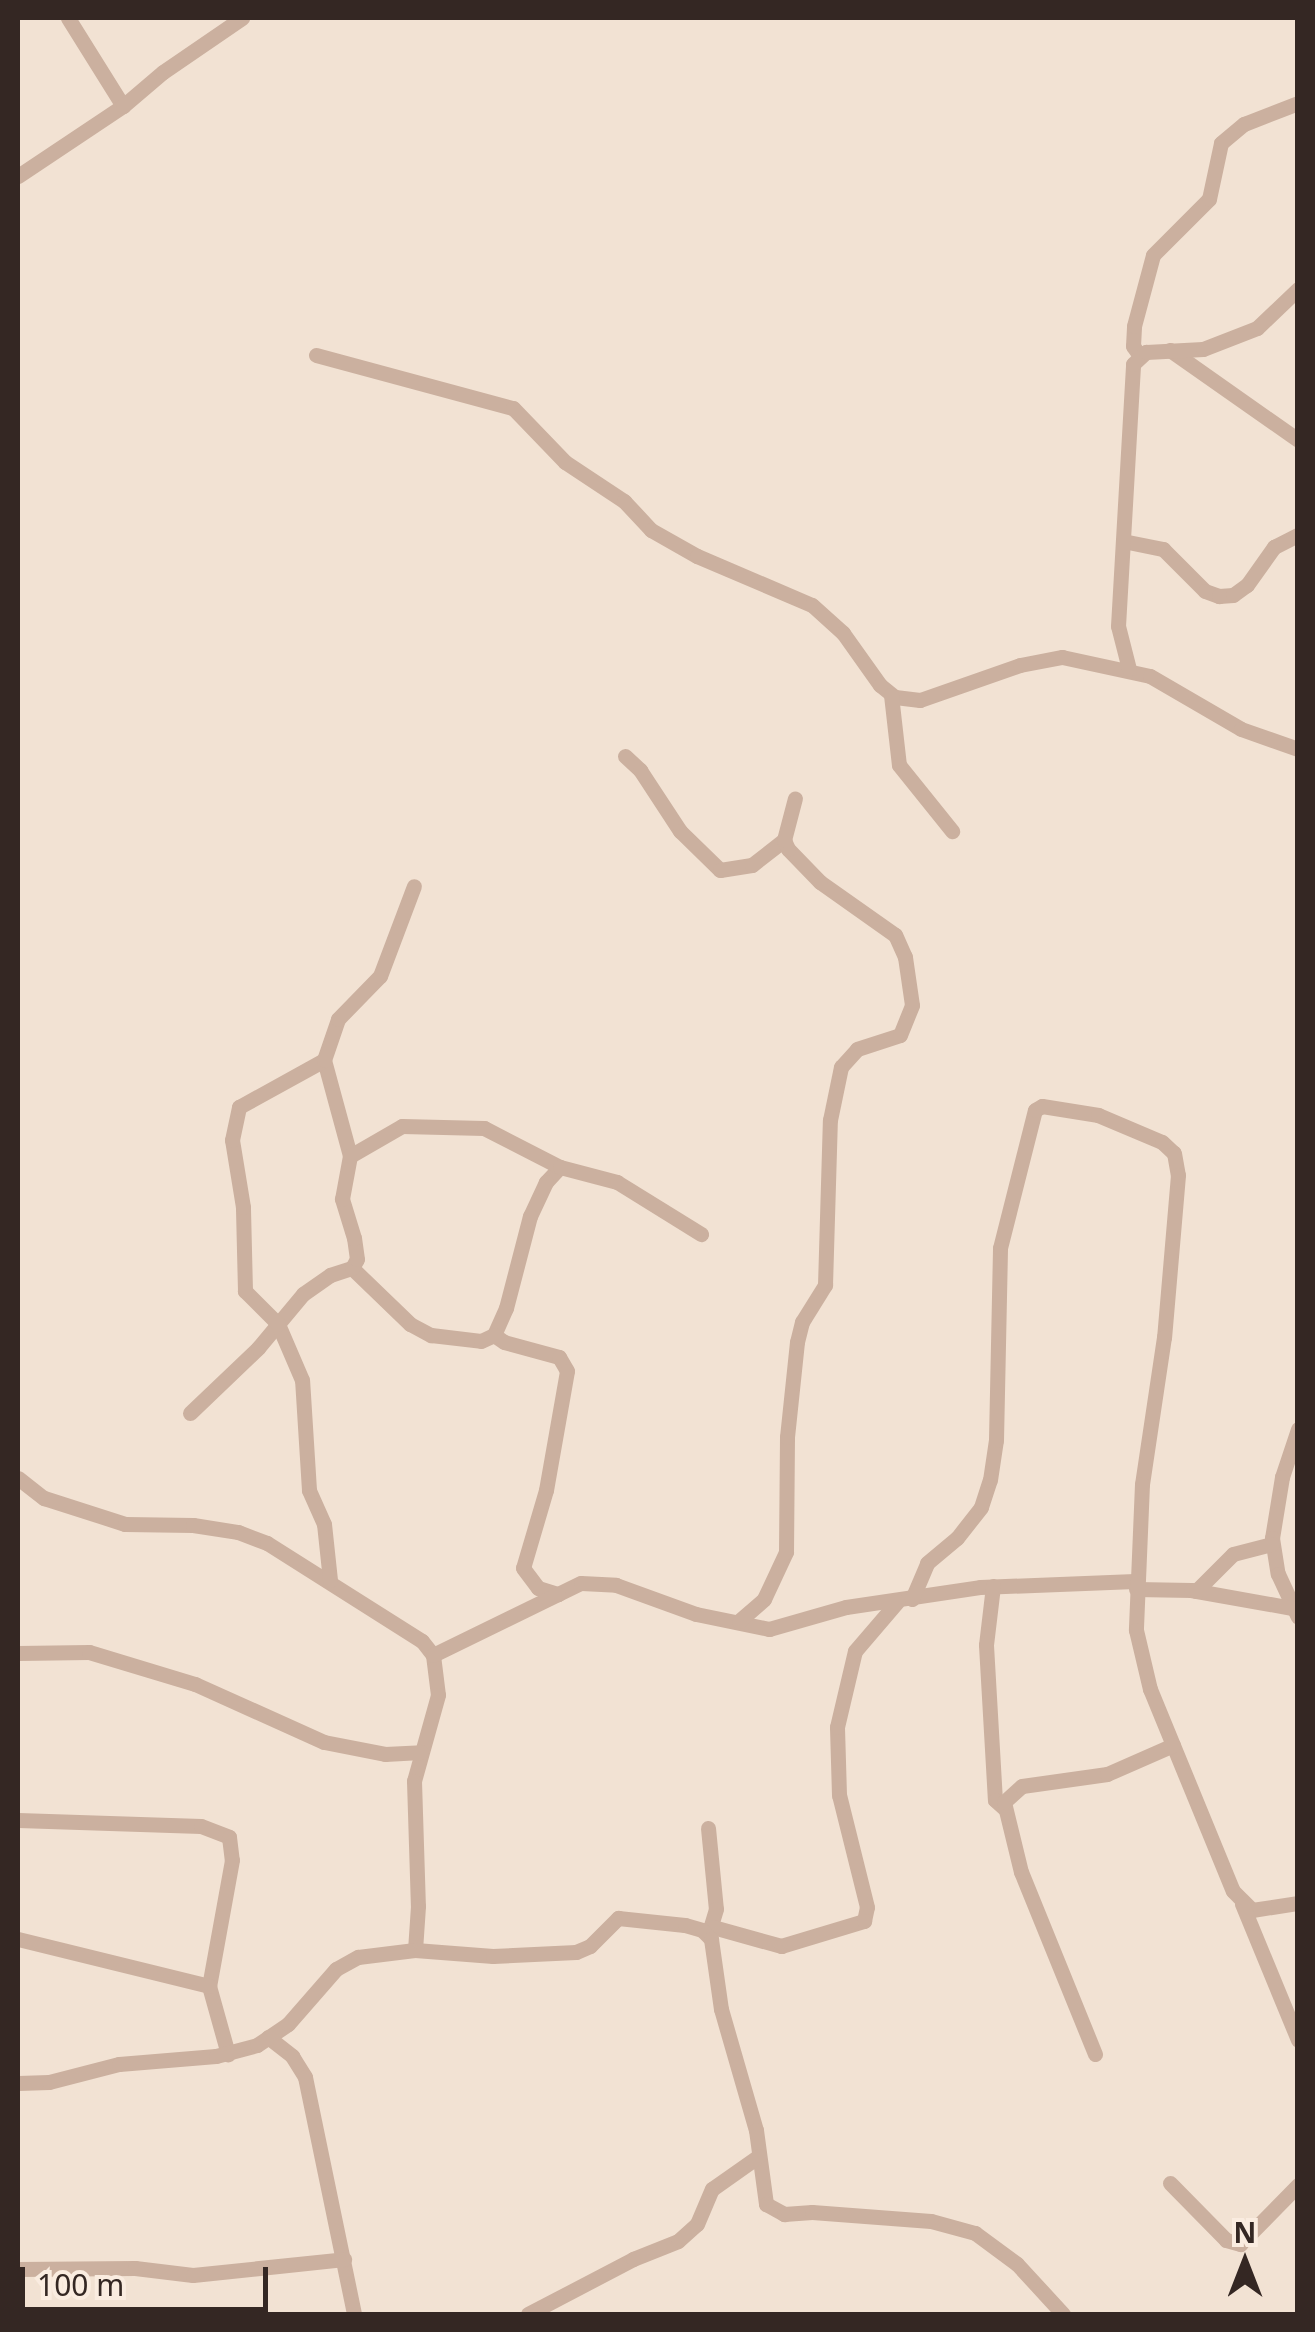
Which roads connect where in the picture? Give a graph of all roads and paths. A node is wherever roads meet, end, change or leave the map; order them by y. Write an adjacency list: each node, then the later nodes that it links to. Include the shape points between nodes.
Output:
1 (68, 18): 4 (street)
2 (242, 18): 4 (street)
3 (1298, 103): 9 (street, via 1244,124 1221,143 1209,199 1153,255 1134,326)
4 (123, 106): 5 (street)
5 (18, 176)
6 (1298, 289): 7 (street, via 1256,328 1204,349)
7 (1170, 350): 9 (street); 10 (street)
8 (316, 355): 14 (street, via 513,408 565,462 624,501 651,530 812,605)
9 (1140, 356): 12 (street, via 1132,368)
10 (1298, 440)
11 (1298, 535): 12 (street, via 1274,548 1247,585 1218,596 1163,549)
12 (1123, 540): 13 (street, via 1118,626)
13 (1130, 669): 14 (street, via 1062,656 920,700); 15 (street, via 1241,728)
14 (891, 695): 18 (street, via 898,765)
15 (1298, 749)
16 (624, 756): 19 (street, via 680,831 720,870 752,865)
17 (794, 798): 19 (street)
18 (952, 831)
19 (784, 840): 39 (street, via 820,882 895,935 906,957 912,1005 900,1035 857,1049 841,1067 830,1120 826,1285 797,1342 786,1552 764,1599)
20 (414, 886): 21 (street, via 380,976 338,1018)
21 (324, 1060): 22 (street); 26 (street, via 238,1108 232,1140 246,1291)
22 (350, 1156): 23 (street, via 402,1126 458,1124 496,1133); 25 (street, via 342,1200 354,1238)
23 (560, 1166): 24 (street, via 617,1182); 27 (street, via 530,1216)
24 (701, 1234)
25 (352, 1268): 26 (street, via 316,1283); 27 (street, via 410,1324 431,1335 481,1341)
26 (278, 1324): 28 (street); 32 (street, via 302,1380 309,1490 324,1524)
27 (494, 1335): 36 (street, via 559,1357 567,1371 546,1490 523,1568 531,1582)
28 (190, 1413)
29 (1298, 1429): 31 (street, via 1282,1477)
30 (18, 1478): 32 (street, via 44,1498 124,1524 238,1532)
31 (1272, 1544): 35 (street, via 1232,1554); 38 (street)
32 (330, 1580): 41 (street, via 406,1628)
33 (1136, 1585): 34 (street); 35 (street); 37 (street, via 1142,1484 1164,1337 1178,1175 1174,1153 1130,1126 1042,1106 1035,1110 1002,1231 990,1480 980,1507); 42 (street, via 1142,1661)
34 (993, 1586): 37 (street); 44 (street, via 986,1645 995,1800)
35 (1196, 1590): 38 (street)
36 (558, 1594): 39 (street, via 581,1583 605,1584); 41 (street)
37 (904, 1600): 39 (street, via 815,1614 769,1629); 49 (street, via 854,1650 837,1727 840,1795 868,1907 864,1920 780,1946)
38 (1295, 1612)
39 (739, 1621)
40 (18, 1653): 43 (street, via 89,1652 195,1684 324,1742 384,1754)
41 (433, 1655): 43 (street, via 438,1694)
42 (1173, 1746): 44 (street, via 1107,1774 1022,1786); 48 (street)
43 (421, 1752): 51 (street, via 412,1800)
44 (1004, 1808): 56 (street, via 1048,1944)
45 (18, 1820): 52 (street, via 201,1826 229,1837 232,1860)
46 (708, 1828): 49 (street, via 714,1866)
47 (1298, 1903): 48 (street, via 1265,1911)
48 (1242, 1904): 54 (street)
49 (710, 1931): 51 (street, via 630,1916 613,1920 576,1952 493,1956); 58 (street, via 720,2009)
50 (18, 1938): 52 (street)
51 (414, 1950): 53 (street, via 358,1957 336,1970)
52 (209, 1986): 55 (street)
53 (268, 2037): 55 (street); 61 (street, via 292,2056 304,2077)
54 (1298, 2040)
55 (228, 2054): 57 (street, via 118,2064)
56 (1095, 2054)
57 (18, 2083)
58 (759, 2156): 64 (street, via 712,2189 697,2224 678,2242); 65 (street, via 759,2178 772,2210 931,2221 975,2233 1017,2264)
59 (1170, 2183): 60 (street, via 1226,2240 1240,2244)
60 (1298, 2185)
61 (344, 2259): 62 (street, via 192,2275 135,2268); 63 (street)
62 (18, 2269)
63 (354, 2314)
64 (528, 2314)
65 (1063, 2314)

